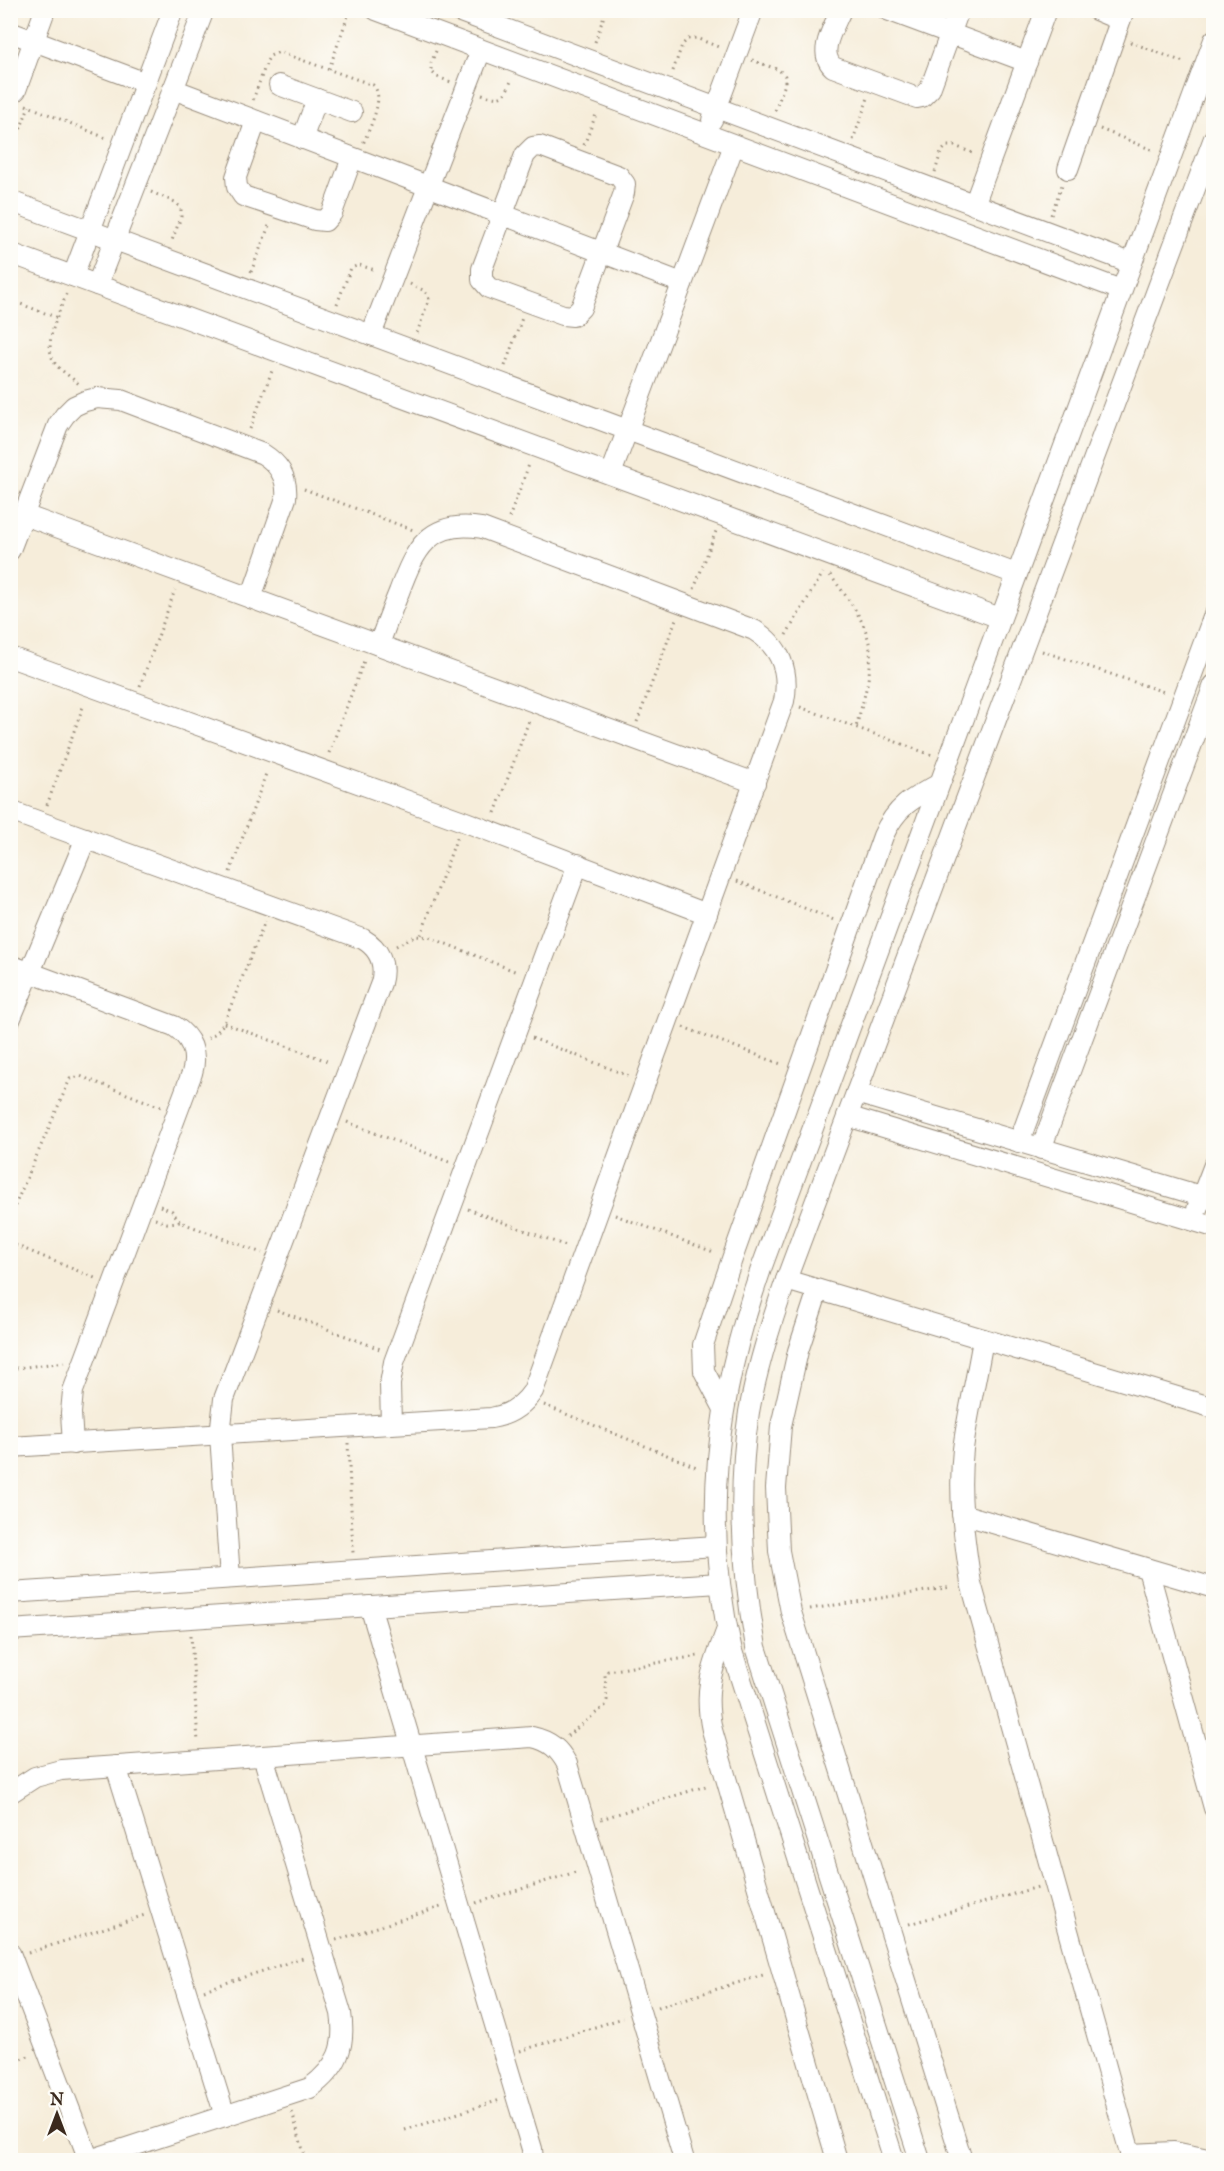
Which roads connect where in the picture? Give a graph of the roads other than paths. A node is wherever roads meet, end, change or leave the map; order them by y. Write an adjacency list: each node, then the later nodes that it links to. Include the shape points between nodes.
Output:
1 (45, 10): 16 (street)
2 (173, 10): 20 (street)
3 (204, 10): 22 (street)
4 (376, 10): 17 (street)
5 (455, 10): 25 (street)
6 (753, 10): 25 (street)
7 (841, 10): 14 (street, via 826,48 833,67 912,97 922,97 930,89)
8 (887, 10): 14 (street)
9 (959, 10): 14 (street)
10 (1046, 10): 18 (street)
11 (1096, 10): 12 (street)
12 (1120, 22): 33 (street)
13 (10, 32): 16 (street)
14 (950, 34): 18 (street)
15 (1214, 40): 43 (street)
16 (34, 41): 19 (street); 20 (street)
17 (481, 50): 28 (street); 35 (street)
18 (1027, 62): 37 (street)
19 (17, 68): 23 (street)
20 (146, 83): 39 (street)
21 (279, 85): 24 (street)
22 (173, 89): 27 (street); 40 (street)
23 (15, 99)
24 (317, 99): 26 (street); 29 (street)
25 (716, 108): 28 (street); 37 (street)
26 (352, 112)
27 (256, 121): 29 (street); 32 (street, via 236,177 243,196 325,221 332,213)
28 (707, 134): 31 (street)
29 (302, 139): 32 (street)
30 (1213, 142): 34 (street)
31 (734, 145): 45 (street); 47 (street)
32 (352, 158): 35 (street)
33 (1068, 169)
34 (1208, 169): 50 (street)
35 (429, 187): 38 (street); 48 (street)
36 (10, 201): 39 (street)
37 (974, 205): 43 (street)
38 (503, 215): 42 (street); 42 (street, via 482,269 482,280 489,288 573,316 580,308); 42 (street, via 528,150 534,147 619,176 625,184 624,193)
39 (90, 231): 40 (street); 44 (street)
40 (115, 240): 46 (street); 48 (street)
41 (10, 253): 44 (street)
42 (602, 253): 45 (street)
43 (1131, 263): 47 (street)
44 (73, 276): 46 (street)
45 (682, 283): 51 (street)
46 (97, 285): 52 (street)
47 (1120, 290): 49 (street)
48 (371, 335): 51 (street)
49 (1097, 353): 50 (street); 55 (street)
50 (1128, 365): 71 (street)
51 (628, 430): 52 (street); 55 (street)
52 (611, 474): 58 (street)
53 (24, 514): 54 (street); 56 (street); 56 (street, via 58,425 74,406 97,398 121,400 244,446 278,465 286,482 285,506)
54 (10, 550)
55 (1016, 574): 58 (street)
56 (251, 598): 59 (street)
57 (1214, 615): 73 (street)
58 (1000, 618): 63 (street)
59 (375, 644): 62 (street); 62 (street, via 416,551 431,536 469,526 502,536 763,635 782,660 787,680 784,701)
60 (10, 657): 66 (street)
61 (1214, 685): 74 (street)
62 (755, 783): 67 (street)
63 (939, 784): 76 (street); 84 (street, via 901,807 888,826 732,1259 702,1353 707,1379)
64 (10, 811): 65 (street)
65 (86, 838): 69 (street); 87 (street, via 363,939 381,957 381,983 224,1399)
66 (578, 864): 67 (street); 86 (street, via 396,1355 390,1384)
67 (707, 914): 86 (street, via 533,1391 515,1410 500,1416)
68 (10, 965): 69 (street)
69 (30, 972): 70 (street); 88 (street, via 174,1026 192,1046 195,1064 71,1402)
70 (10, 1020)
71 (856, 1093): 72 (street); 73 (street)
72 (847, 1116): 78 (street); 79 (street)
73 (1019, 1142): 74 (street)
74 (1041, 1149): 77 (street)
75 (1214, 1165): 77 (street)
76 (788, 1195): 78 (street); 84 (street, via 744,1319)
77 (1208, 1198): 79 (street)
78 (814, 1204): 81 (street)
79 (1193, 1220): 80 (street)
80 (1214, 1227)
81 (786, 1280): 82 (street); 114 (street, via 764,1350 745,1443 742,1517 747,1595 756,1647)
82 (818, 1290): 83 (street); 115 (street, via 798,1351 781,1426 776,1488 778,1540 791,1612)
83 (983, 1339): 85 (street); 90 (street, via 963,1449)
84 (723, 1407): 91 (street, via 716,1475)
85 (1214, 1408)
86 (391, 1424): 87 (street)
87 (220, 1435): 88 (street); 93 (street)
88 (73, 1444): 89 (street)
89 (10, 1447)
90 (962, 1514): 92 (street); 108 (street, via 971,1583)
91 (716, 1546): 93 (street); 94 (street)
92 (1148, 1569): 95 (street); 102 (street)
93 (230, 1578): 96 (street)
94 (719, 1583): 97 (street); 98 (street)
95 (1214, 1588)
96 (10, 1593)
97 (370, 1606): 99 (street); 100 (street)
98 (727, 1629): 112 (street, via 707,1691 708,1711); 113 (street)
99 (10, 1630)
100 (412, 1746): 101 (street); 110 (street); 111 (street, via 532,1737 544,1740 562,1754)
101 (263, 1756): 103 (street); 107 (street, via 344,2030 335,2064 324,2078 310,2088)
102 (1207, 1763): 105 (street)
103 (116, 1766): 104 (street, via 61,1770 35,1777); 107 (street)
104 (11, 1792)
105 (1214, 1808)
106 (11, 1955): 109 (street)
107 (225, 2116): 109 (street)
108 (1131, 2157): 116 (street, via 1174,2152)
109 (90, 2160)
110 (533, 2160)
111 (684, 2160)
112 (837, 2160)
113 (894, 2160)
114 (921, 2160)
115 (962, 2160)
116 (1213, 2160)

